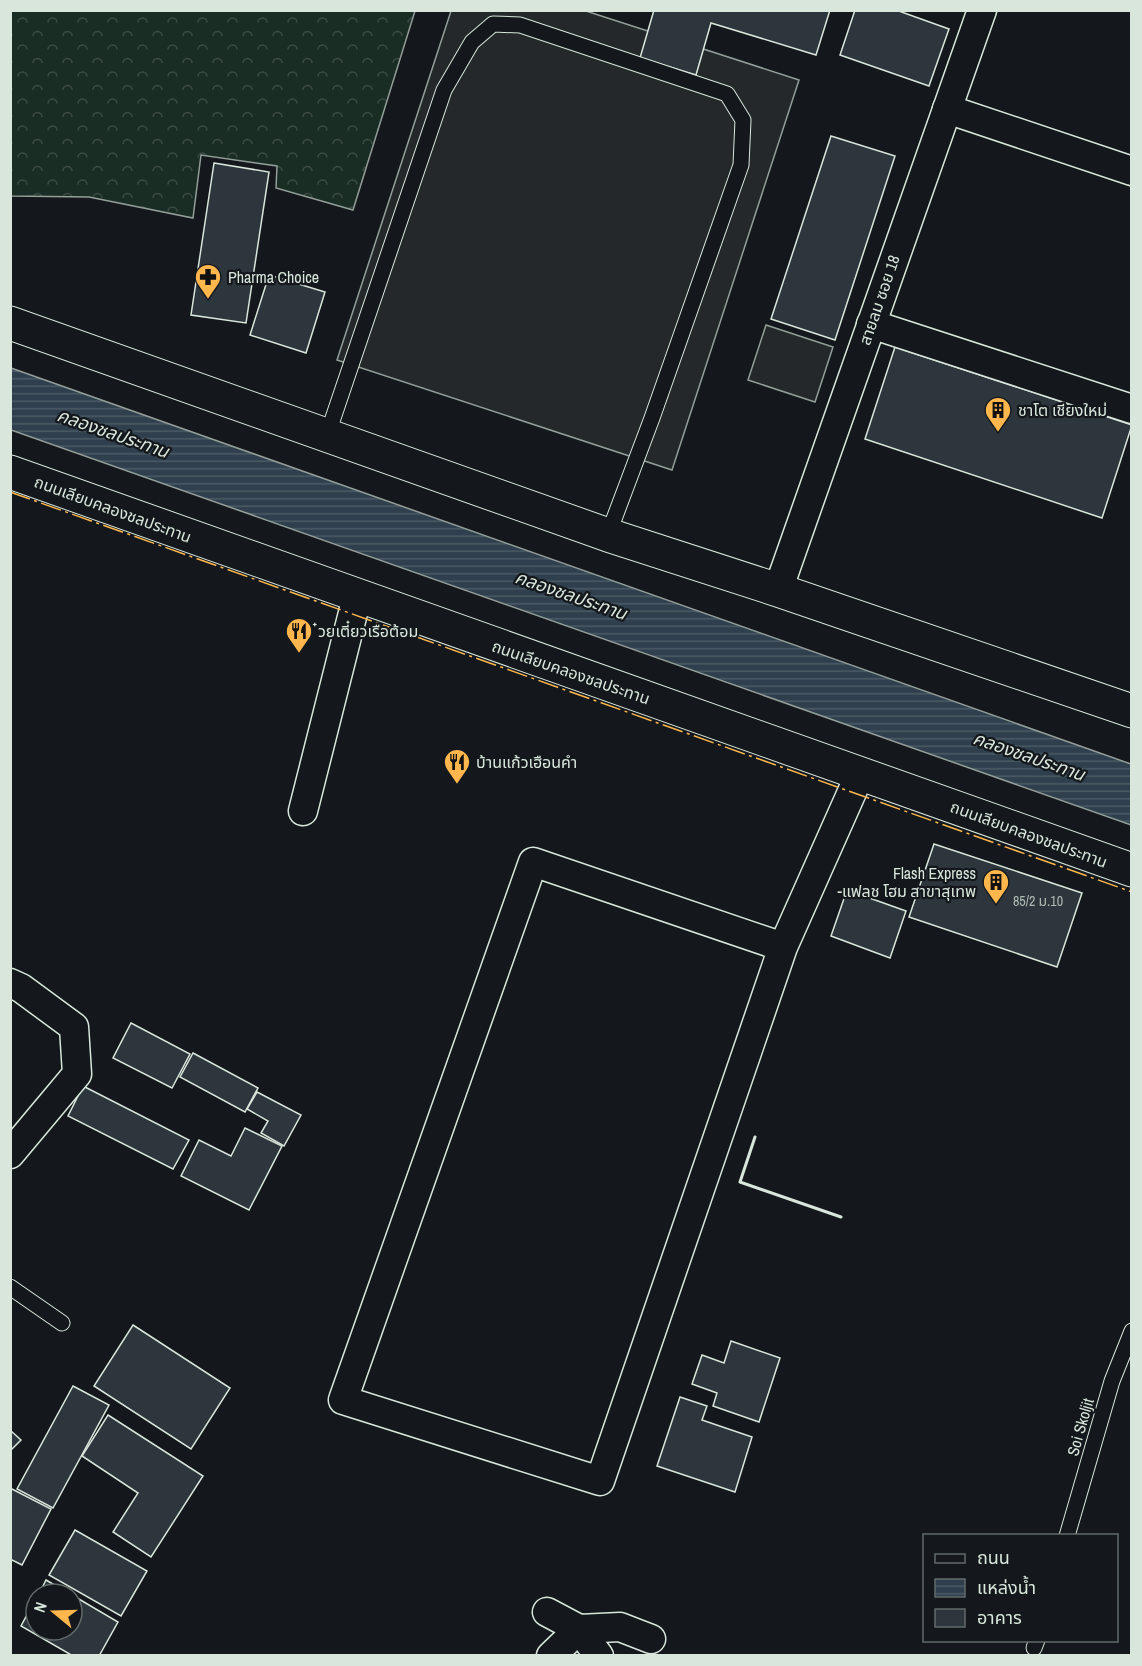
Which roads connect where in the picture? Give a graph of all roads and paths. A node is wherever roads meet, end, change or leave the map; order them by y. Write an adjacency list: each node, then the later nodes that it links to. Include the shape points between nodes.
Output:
1 (982, 10): 2 (street, สายลม ซอย 18)
2 (947, 109): 3 (street); 5 (street, สายลม ซอย 18)
3 (1131, 171)
4 (10, 323): 7 (main road)
5 (871, 324): 6 (street); 10 (street, สายลม ซอย 18)
6 (1131, 409)
7 (327, 436): 9 (main road); 9 (lane, via 444,90 472,42 493,24 520,25 727,94 743,120 741,165)
8 (10, 472): 11 (main road, ถนนเลียบคลองชลประทาน)
9 (608, 535): 10 (main road)
10 (778, 590): 12 (main road)
11 (357, 597): 13 (main road, ถนนเลียบคลองชลประทาน); 14 (street)
12 (1131, 711)
13 (860, 774): 15 (main road, ถนนเลียบคลองชลประทาน); 16 (street)
14 (303, 811)
15 (1131, 870)
16 (783, 947): 16 (street, via 600,1481 342,1400 533,862)
17 (10, 983): 18 (street, via 74,1027 77,1074)
18 (10, 1154)
19 (10, 1287): 20 (lane)
20 (62, 1323)
21 (1131, 1331): 22 (lane, Soi Skoljit, via 1112,1381)
22 (1068, 1534)
23 (548, 1612): 24 (street)
24 (579, 1629): 25 (street, via 620,1627); 26 (street); 27 (street)
25 (651, 1639)
26 (551, 1656)
27 (599, 1656)

